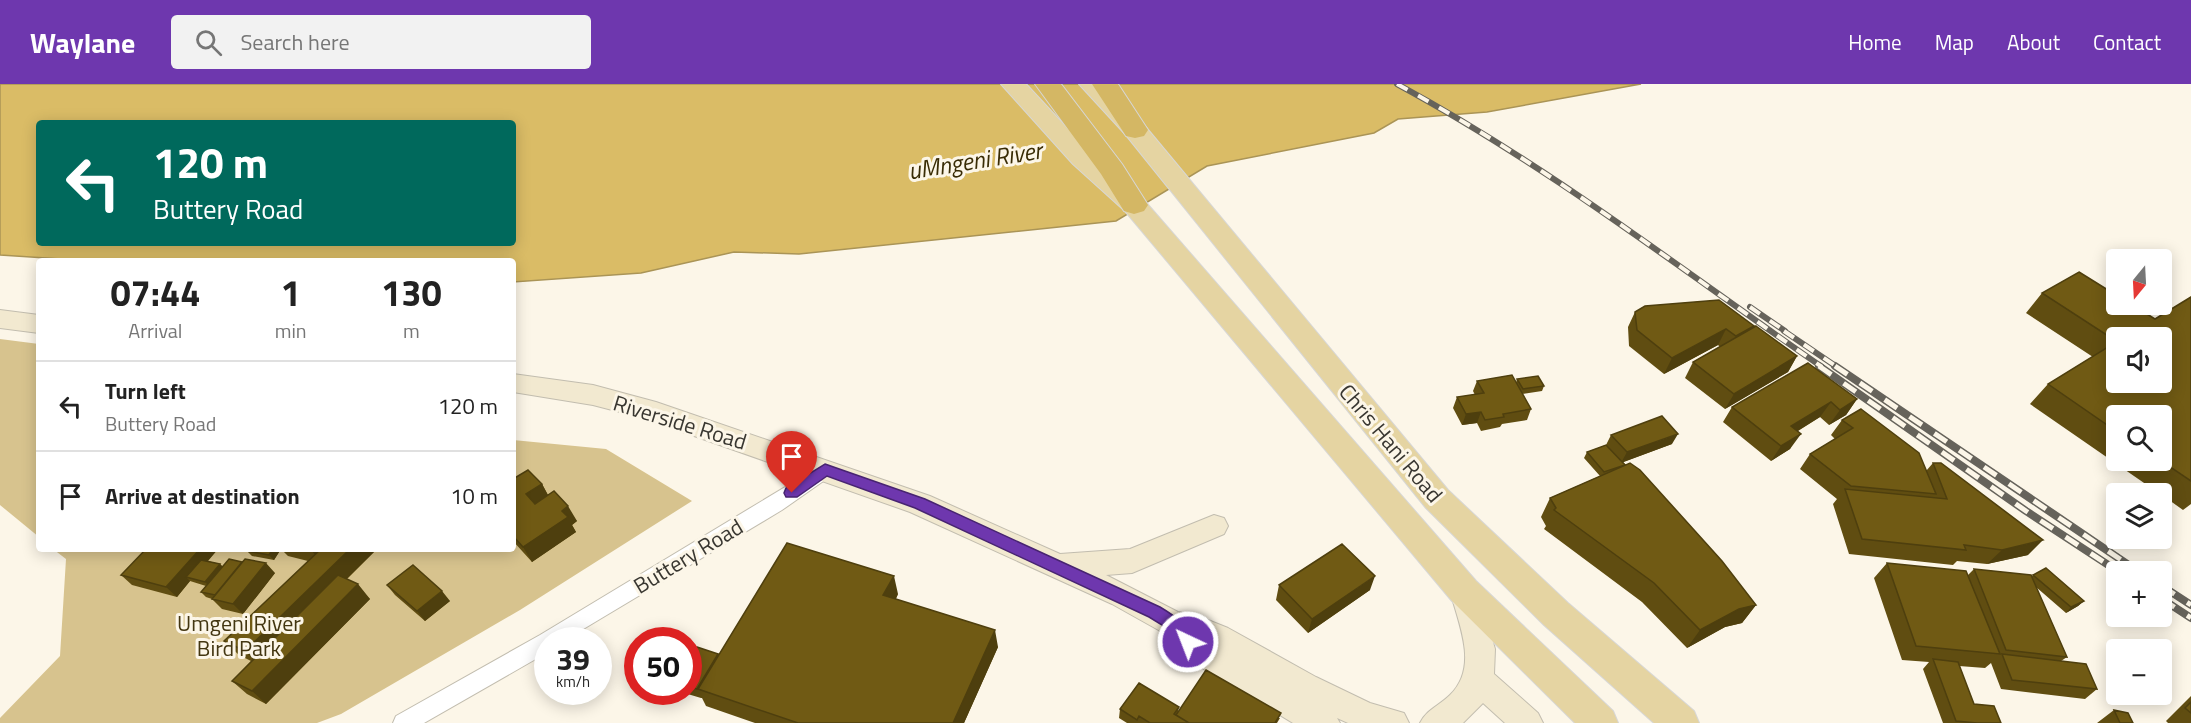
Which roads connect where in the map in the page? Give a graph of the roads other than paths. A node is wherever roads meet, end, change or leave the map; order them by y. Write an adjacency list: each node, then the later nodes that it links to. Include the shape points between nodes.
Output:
1 (1013, 84): 6 (main road, Chris Hani Road, via 1082,159)
2 (1047, 84): 6 (highway)
3 (1091, 84): 5 (main road, Chris Hani Road)
4 (1105, 84): 5 (highway)
5 (1135, 130): 24 (main road, Chris Hani Road, via 1407,465 1487,550 1601,657)
6 (1134, 206): 13 (main road, Chris Hani Road)
7 (0, 319): 8 (main road)
8 (36, 324)
9 (516, 383): 10 (main road, Riverside Road, via 593,395 647,409)
10 (825, 470): 12 (main road, Riverside Road, via 920,504); 15 (street, Buttery Road)
11 (1214, 526): 12 (main road, via 1132,561)
12 (1058, 566): 14 (main road, Riverside Road)
13 (1464, 591): 17 (main road, via 1479,642); 23 (main road, Chris Hani Road)
14 (1172, 623): 19 (main road, Riverside Road, via 1203,653); 20 (main road, Riverside Road, via 1208,632 1305,687 1366,716)
15 (571, 627)
16 (534, 649): 18 (street, Buttery Road)
17 (1480, 681): 21 (main road, via 1473,696); 22 (main road)
18 (404, 723)
19 (1324, 723)
20 (1393, 723)
21 (1436, 723)
22 (1527, 723)
23 (1600, 723)
24 (1680, 723)

